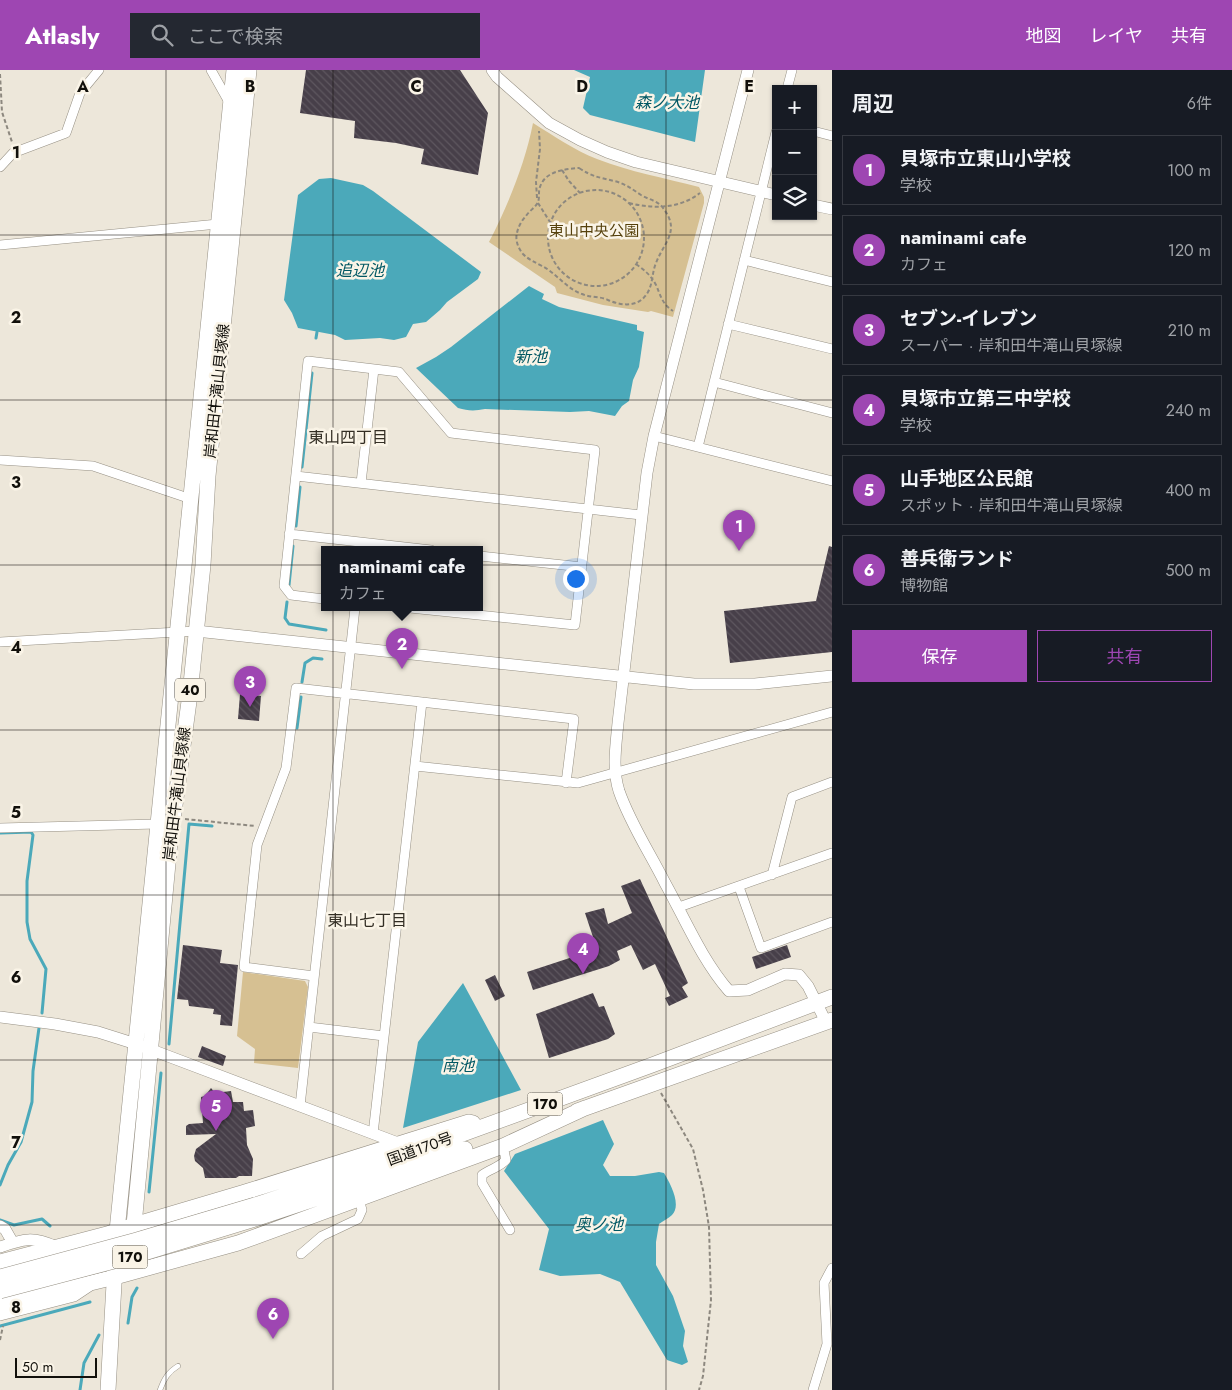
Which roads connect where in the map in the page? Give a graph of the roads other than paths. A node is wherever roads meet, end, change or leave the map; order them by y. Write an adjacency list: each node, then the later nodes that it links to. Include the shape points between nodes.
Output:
1 (99, 70): 13 (street, via 80,93 66,133 15,152)
2 (211, 70): 9 (street)
3 (234, 70): 9 (main road, 岸和田牛滝山貝塚線 / 40)
4 (249, 70): 44 (main road, 岸和田牛滝山貝塚線 / 40, via 208,476)
5 (492, 70): 14 (street, via 549,123 580,140 636,162)
6 (748, 70): 14 (street)
7 (792, 70): 8 (street)
8 (788, 85)
9 (230, 104): 19 (main road, 岸和田牛滝山貝塚線 / 40)
10 (817, 132): 11 (street)
11 (832, 136)
12 (772, 147): 15 (street)
13 (0, 167)
14 (721, 182): 15 (street); 28 (street)
15 (760, 192): 16 (street); 21 (street)
16 (772, 194)
17 (817, 206): 18 (street)
18 (832, 209)
19 (218, 224): 20 (street); 34 (main road, 岸和田牛滝山貝塚線 / 40)
20 (0, 246)
21 (744, 260): 22 (street); 23 (street)
22 (832, 282)
23 (728, 324): 24 (street); 26 (street)
24 (832, 348)
25 (374, 369): 31 (street, via 308,361); 33 (street); 35 (street, via 400,372 451,433 595,450)
26 (714, 382): 27 (street); 29 (street)
27 (832, 413)
28 (654, 436): 29 (street); 36 (street)
29 (698, 447): 32 (street)
30 (0, 460): 34 (street, via 93,466)
31 (296, 476): 33 (street); 37 (street)
32 (832, 481)
33 (361, 483): 35 (street)
34 (191, 499): 45 (main road, 岸和田牛滝山貝塚線 / 40)
35 (588, 509): 36 (street); 40 (street)
36 (641, 515): 48 (street)
37 (290, 534): 38 (street); 41 (street, via 284,586 291,595)
38 (396, 546)
39 (483, 556): 40 (street)
40 (582, 567): 43 (street, via 575,625)
41 (321, 599)
42 (355, 611): 47 (street)
43 (439, 611)
44 (196, 631): 45 (street); 47 (street); 71 (main road, 岸和田牛滝山貝塚線 / 40)
45 (177, 632): 46 (street); 57 (main road, 岸和田牛滝山貝塚線 / 40)
46 (0, 642)
47 (351, 647): 48 (street); 50 (street)
48 (624, 677): 49 (street, via 694,684 755,684); 54 (street, via 615,754)
49 (832, 678)
50 (346, 693): 51 (street); 64 (street); 64 (street, via 296,688 286,768 257,845 244,967)
51 (422, 702): 53 (street); 56 (street, via 574,719)
52 (832, 712): 54 (street)
53 (415, 766): 56 (street); 70 (street)
54 (616, 772): 56 (street, via 578,783); 62 (street, via 619,790 633,821)
55 (832, 782): 60 (street, via 792,797)
56 (566, 783)
57 (158, 824): 58 (street); 71 (main road, 岸和田牛滝山貝塚線 / 40)
58 (0, 828)
59 (832, 853): 60 (street)
60 (772, 875): 61 (street)
61 (739, 886): 62 (street); 63 (street, via 761,948)
62 (679, 908): 66 (street, via 713,970 729,990 748,990 785,974 799,975)
63 (832, 922)
64 (314, 976): 69 (street)
65 (832, 997): 66 (main road, 国道170号 / 170)
66 (817, 1002): 68 (street); 74 (main road, 国道170号 / 170)
67 (0, 1017): 71 (street, via 98,1032)
68 (830, 1024): 73 (main road, 国道170号 / 170)
69 (309, 1027): 70 (street); 72 (street)
70 (384, 1036): 75 (street)
71 (143, 1047): 72 (street); 80 (main road, 岸和田牛滝山貝塚線 / 40); 83 (main road, 岸和田牛滝山貝塚線 / 40)
72 (300, 1106): 75 (street)
73 (585, 1108): 77 (main road); 79 (main road, 国道170号 / 170)
74 (487, 1126): 76 (main road, via 469,1122); 79 (main road, 国道170号 / 170)
75 (373, 1134): 76 (street)
76 (398, 1143): 80 (main road)
77 (503, 1146): 78 (main road); 82 (street, via 506,1160 482,1175 482,1183)
78 (359, 1199): 87 (street, via 362,1210 358,1219 322,1236); 91 (main road, via 238,1243)
79 (257, 1212): 90 (main road, 国道170号 / 170, bridge); 93 (main road, 国道170号 / 170, bridge, via 137,1256)
80 (134, 1225): 83 (main road); 91 (main road, 岸和田牛滝山貝塚線 / 40)
81 (0, 1226): 84 (street)
82 (510, 1230)
83 (117, 1231): 86 (main road); 91 (main road, 岸和田牛滝山貝塚線 / 40)
84 (13, 1243): 85 (street); 86 (street, via 38,1239)
85 (0, 1247)
86 (56, 1248): 88 (main road)
87 (301, 1254)
88 (0, 1262)
89 (832, 1268): 99 (street, via 824,1283 826,1344)
90 (0, 1276)
91 (119, 1276): 92 (main road); 97 (main road, 岸和田牛滝山貝塚線 / 40)
92 (95, 1282): 94 (main road); 95 (street, via 74,1296)
93 (0, 1291)
94 (0, 1305)
95 (0, 1315)
96 (178, 1366): 98 (lane, via 167,1375)
97 (108, 1390)
98 (160, 1390)
99 (813, 1390)

